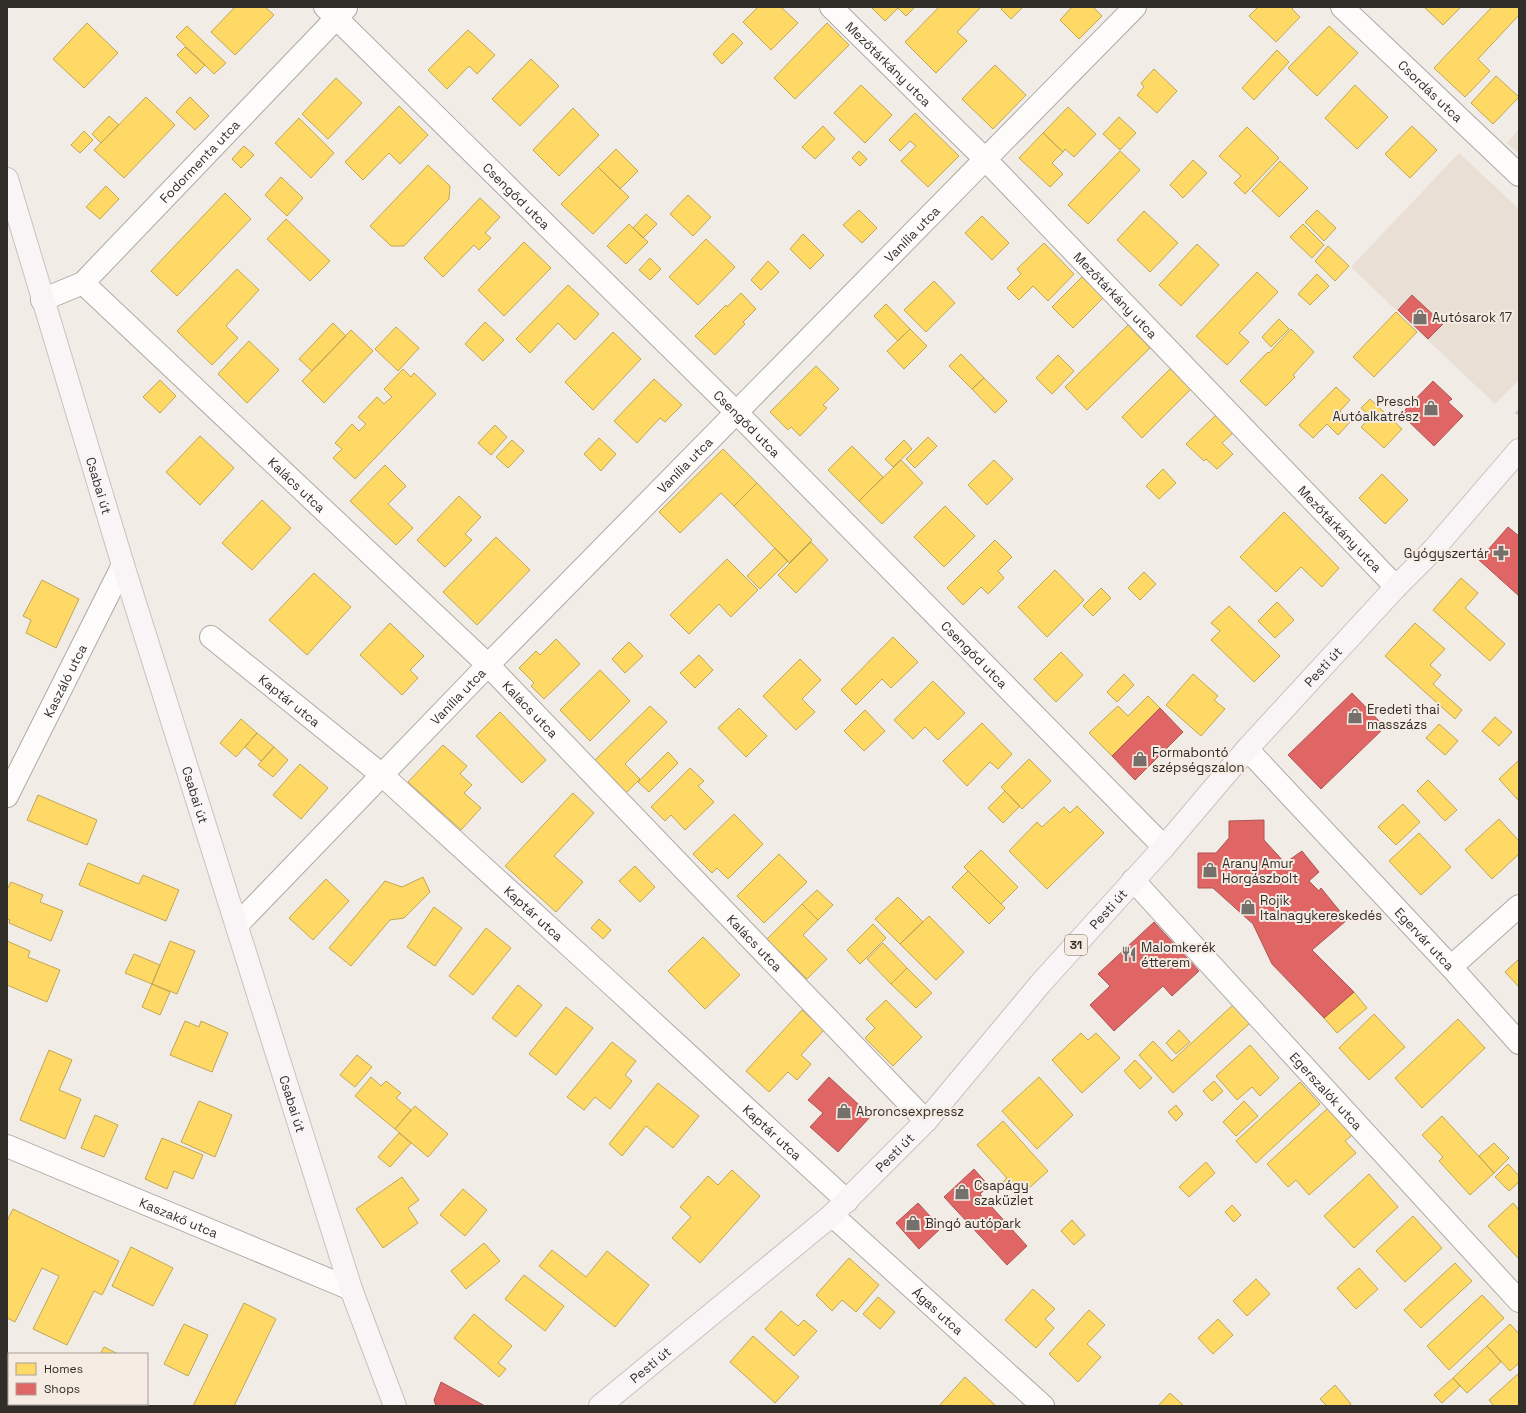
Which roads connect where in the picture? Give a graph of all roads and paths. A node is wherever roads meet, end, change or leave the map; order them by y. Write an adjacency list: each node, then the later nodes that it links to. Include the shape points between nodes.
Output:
1 (831, 7): 5 (street, Mezőtárkány utca)
2 (1135, 7): 5 (street, Vanília utca)
3 (1342, 7): 6 (street, Csordás utca)
4 (336, 11): 8 (street, Fodormenta utca); 11 (street, Csengőd utca)
5 (985, 159): 11 (street, Vanília utca); 15 (street, Mezőtárkány utca)
6 (1519, 175)
7 (7, 179): 9 (main road, Csabai út)
8 (82, 283): 9 (street, Fodormenta utca); 17 (street, Kalács utca)
9 (42, 300): 14 (main road, Csabai út)
10 (1519, 410): 12 (path)
11 (736, 412): 17 (street, Vanília utca); 21 (street, Csengőd utca)
12 (1516, 414)
13 (1519, 450): 15 (main road, Pesti út / 31, via 1433,550)
14 (123, 565): 20 (street, Kaszáló utca); 24 (main road, Csabai út)
15 (1396, 588): 18 (main road, Pesti út / 31)
16 (211, 636): 19 (street, Kaptár utca)
17 (488, 665): 19 (street, Vanília utca); 27 (street, Kalács utca)
18 (1247, 749): 21 (main road, Pesti út / 31); 25 (street, Egervár utca)
19 (382, 775): 24 (street, Vanília utca); 29 (street, Kaptár utca, via 620,991)
20 (7, 796)
21 (1164, 847): 22 (main road, Pesti út / 31)
22 (1133, 880): 27 (main road, Pesti út / 31, via 1041,983); 31 (street, Egerszalók utca)
23 (1519, 906): 25 (street)
24 (237, 925): 30 (main road, Csabai út)
25 (1451, 967): 26 (street, Egervár utca)
26 (1519, 1043)
27 (926, 1121): 29 (main road, Pesti út / 31)
28 (7, 1146): 30 (street, Kaszakő utca)
29 (840, 1208): 33 (main road, Pesti út / 31); 34 (street, Ágas utca)
30 (351, 1289): 32 (main road, Csabai út)
31 (1519, 1301)
32 (396, 1406)
33 (600, 1406)
34 (1043, 1406)

